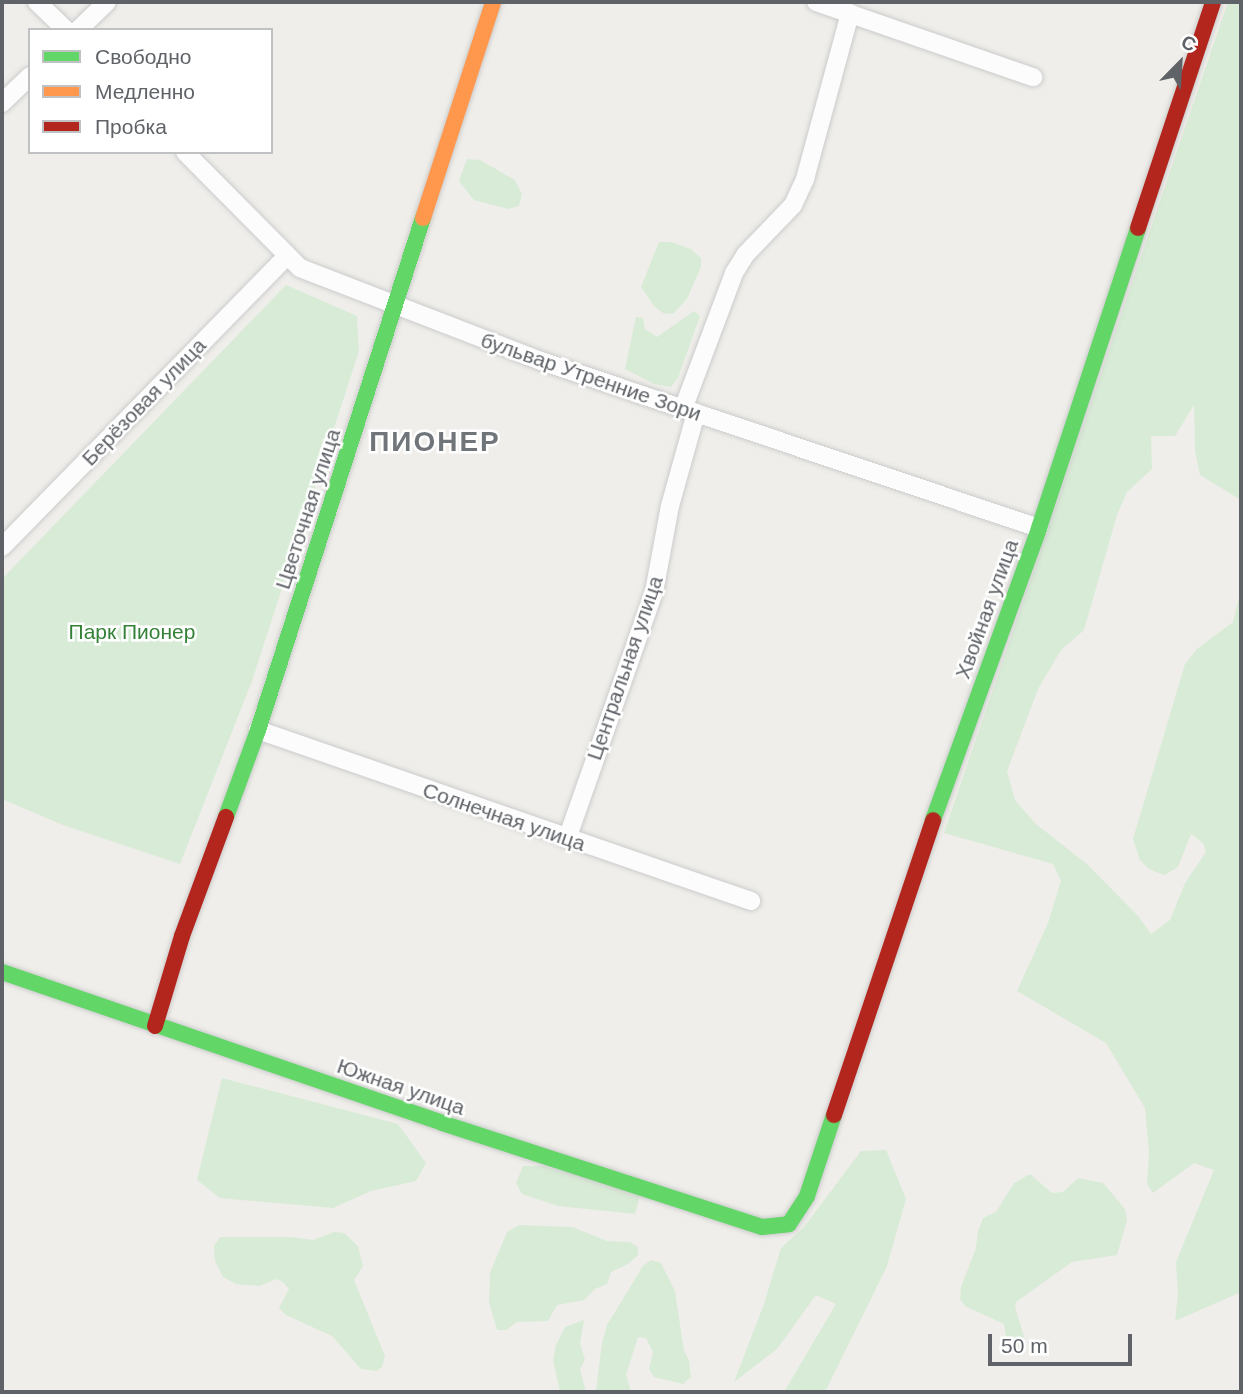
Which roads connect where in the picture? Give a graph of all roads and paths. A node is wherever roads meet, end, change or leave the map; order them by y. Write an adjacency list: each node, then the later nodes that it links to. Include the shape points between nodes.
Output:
1 (37, 2): 7 (street)
2 (107, 2): 8 (street)
3 (493, 2): 14 (street, Цветочная улица)
4 (816, 2): 6 (street)
5 (1213, 2): 16 (street, Хвойная улица)
6 (850, 13): 9 (street); 15 (street, Центральная улица, via 805,179 793,205 734,273)
7 (64, 28)
8 (80, 28)
9 (1033, 77)
10 (28, 78): 11 (street)
11 (2, 103)
12 (188, 154): 13 (street, бульвар Утренние Зори)
13 (286, 257): 14 (street, бульвар Утренние Зори, via 300,268); 17 (street, Берёзовая улица)
14 (395, 307): 15 (street, бульвар Утренние Зори); 18 (street, Цветочная улица)
15 (690, 411): 16 (street, бульвар Утренние Зори); 19 (street, Центральная улица, via 654,592)
16 (1039, 528): 23 (street, Хвойная улица, via 946,783 807,1196)
17 (2, 547)
18 (258, 730): 19 (street, Солнечная улица); 22 (street, Цветочная улица)
19 (567, 839): 20 (street, Солнечная улица)
20 (751, 901)
21 (2, 972): 22 (street, Южная улица)
22 (155, 1026): 23 (street, Южная улица, via 762,1227)
23 (789, 1224)

